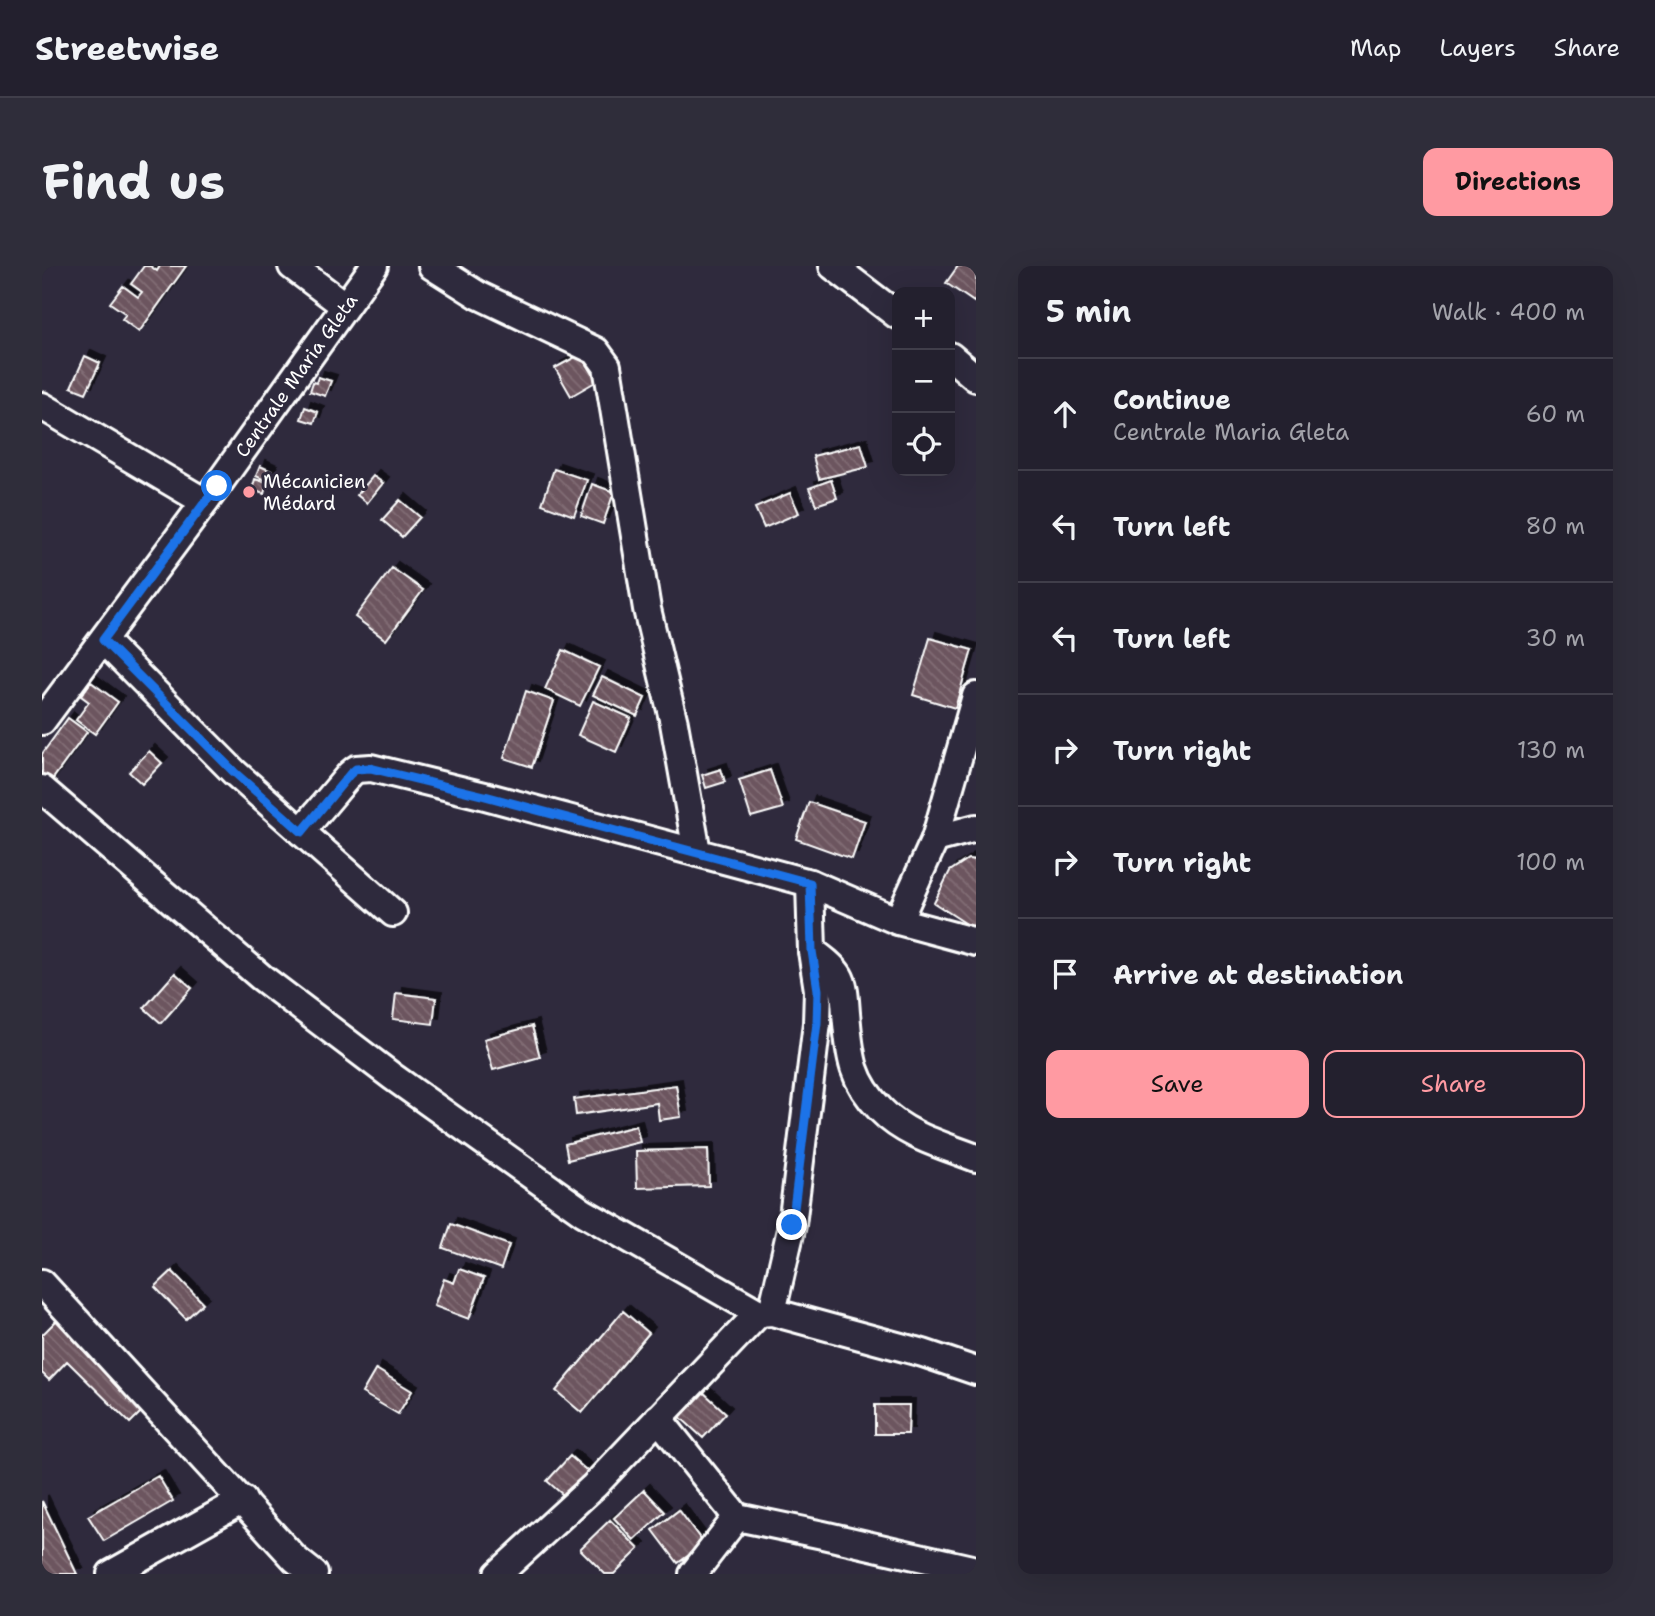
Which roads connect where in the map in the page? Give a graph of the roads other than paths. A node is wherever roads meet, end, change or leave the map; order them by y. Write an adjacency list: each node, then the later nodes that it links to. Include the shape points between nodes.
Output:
1 (292, 266): 5 (street)
2 (374, 266): 5 (street, Centrale Maria Gleta)
3 (432, 266): 18 (street, via 478,295 596,351 607,366 647,609)
4 (833, 266): 6 (street)
5 (345, 306): 10 (street, Centrale Maria Gleta)
6 (892, 311)
7 (955, 360): 8 (street)
8 (976, 378)
9 (42, 406): 10 (street)
10 (205, 502): 11 (street, Centrale Maria Gleta)
11 (103, 640): 13 (street, Centrale Maria Gleta); 16 (street, via 234,772)
12 (976, 696): 17 (street)
13 (42, 721)
14 (42, 789): 28 (street, via 261,977 393,1077 583,1212)
15 (976, 828): 17 (street)
16 (302, 832): 18 (street, via 350,774 370,768); 20 (street)
17 (935, 839): 21 (street)
18 (697, 852): 19 (street)
19 (810, 883): 21 (street); 23 (street)
20 (393, 913)
21 (898, 921): 22 (street)
22 (976, 942)
23 (812, 951): 24 (street); 25 (street, via 841,978)
24 (817, 1023): 25 (street); 28 (street, via 792,1225)
25 (849, 1051): 26 (street, via 864,1091 882,1111 908,1131)
26 (976, 1158)
27 (42, 1283): 31 (street)
28 (765, 1312): 29 (street); 30 (street)
29 (976, 1371)
30 (658, 1418): 32 (street); 36 (street, via 594,1486)
31 (243, 1500): 34 (street); 35 (street)
32 (737, 1517): 33 (street); 37 (street)
33 (976, 1570)
34 (111, 1574)
35 (314, 1574)
36 (498, 1574)
37 (693, 1574)

